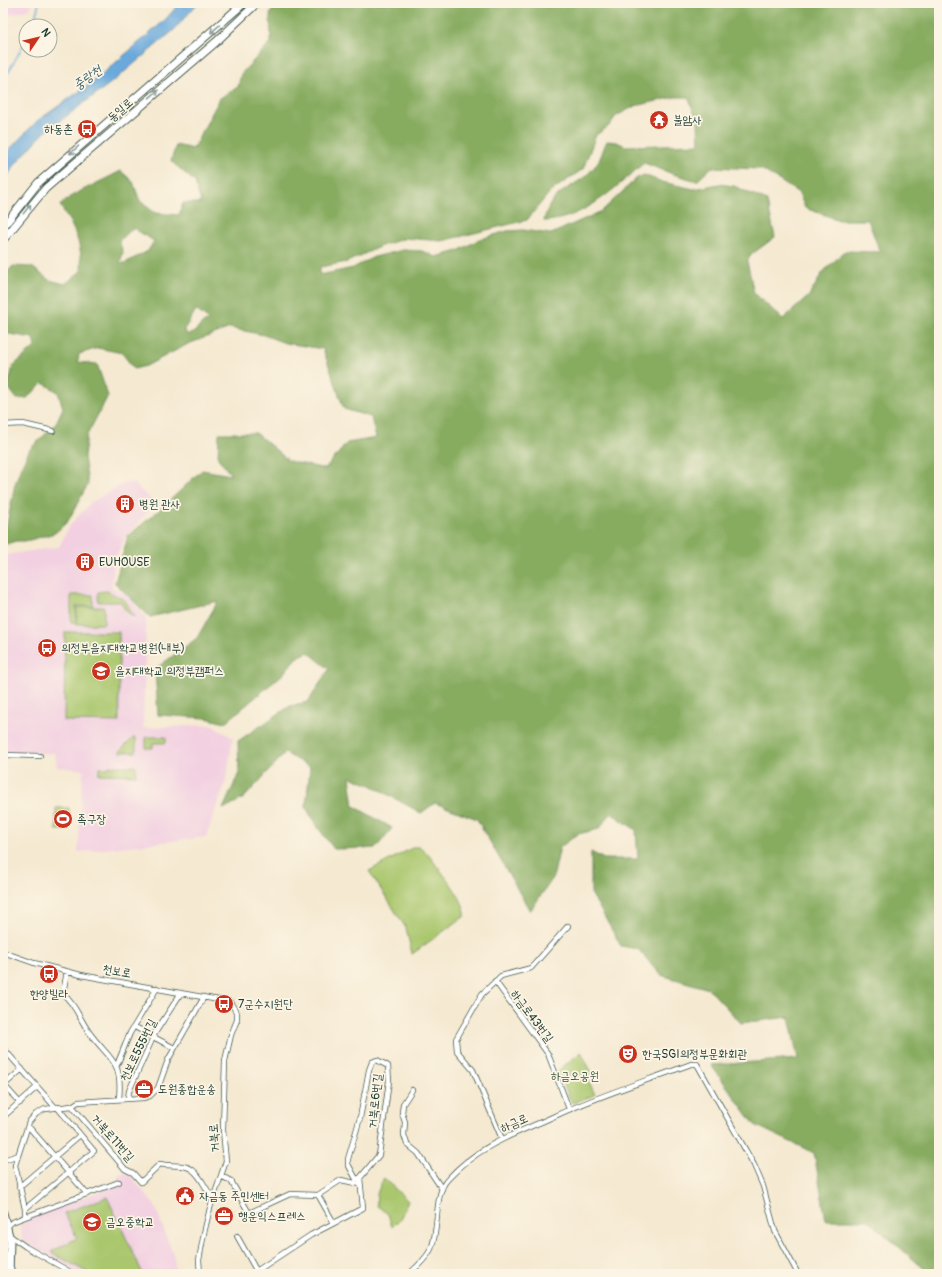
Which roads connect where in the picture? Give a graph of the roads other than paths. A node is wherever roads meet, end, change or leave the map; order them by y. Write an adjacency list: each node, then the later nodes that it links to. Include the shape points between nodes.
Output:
1 (244, 3): 3 (street, 동일로, one-way to 3, via 38,183)
2 (257, 3): 4 (street, 동일로, one-way to 2, via 46,188 216,42)
3 (3, 227)
4 (3, 240)
5 (3, 424): 6 (street, via 23,424)
6 (53, 430)
7 (3, 755): 8 (street)
8 (40, 756)
9 (568, 926): 12 (street, via 531,968 501,976)
10 (3, 952): 11 (street, 천보로)
11 (67, 971): 13 (street, 천보로); 22 (street, via 63,994 71,1000 89,1032)
12 (495, 981): 32 (street, 하금로43번길, via 548,1054); 36 (street, via 482,994 460,1032 456,1045 460,1056 473,1070)
13 (157, 988): 14 (street, 천보로); 17 (street)
14 (181, 993): 15 (street, 천보로); 18 (street, 천보로555번길)
15 (204, 997): 16 (street, 천보로); 20 (street)
16 (230, 1002): 41 (street, 거북로, via 237,1013 237,1020 225,1061 223,1130 226,1161)
17 (135, 1026): 18 (street); 22 (street, via 123,1047)
18 (154, 1038): 20 (street); 27 (street, 천보로555번길)
19 (3, 1048): 21 (street)
20 (174, 1048): 27 (street, via 158,1088 150,1096)
21 (5, 1054): 23 (street)
22 (117, 1065): 28 (street, via 120,1074)
23 (22, 1069): 24 (street); 25 (street)
24 (3, 1085): 29 (street)
25 (37, 1087): 29 (street); 31 (street)
26 (412, 1090): 46 (street, via 403,1104 404,1135 407,1144 418,1153)
27 (128, 1098): 28 (street)
28 (119, 1099): 30 (street, via 78,1102)
29 (20, 1103): 33 (street)
30 (72, 1106): 31 (street); 49 (street, 거북로11번길, via 125,1169 141,1182 160,1164 184,1166 198,1175)
31 (56, 1107): 34 (street, via 42,1110 31,1119); 35 (street)
32 (569, 1109): 36 (street, 하금로); 63 (street, 하금로, via 697,1064 754,1165 763,1186 775,1231)
33 (3, 1118)
34 (28, 1126): 37 (street); 38 (street)
35 (80, 1135): 38 (street); 40 (street, via 94,1150)
36 (502, 1139): 46 (street, 하금로, via 478,1152 447,1180)
37 (16, 1156): 39 (street); 45 (street, via 15,1170)
38 (54, 1157): 40 (street); 45 (street)
39 (3, 1160)
40 (68, 1172): 47 (street); 50 (street)
41 (221, 1176): 48 (street, via 231,1180 249,1213 290,1194); 49 (street, 거북로)
42 (360, 1178): 42 (street, 거북로6번길, via 356,1179 348,1159 360,1118 369,1070 372,1062 377,1060 388,1066 389,1075 379,1155); 44 (street)
43 (119, 1182): 47 (street)
44 (360, 1184): 48 (street, via 341,1180); 53 (street, via 363,1208)
45 (19, 1187): 50 (street)
46 (442, 1189): 62 (street, 하금로, via 431,1249)
47 (87, 1194): 52 (street)
48 (318, 1195): 53 (street)
49 (213, 1198): 60 (street, 거북로, via 199,1260)
50 (25, 1209): 52 (street)
51 (3, 1212): 54 (street)
52 (25, 1217): 54 (street)
53 (334, 1223): 57 (street)
54 (8, 1226): 55 (street)
55 (9, 1235): 58 (street); 59 (street)
56 (236, 1236): 57 (street)
57 (256, 1270): 61 (street)
58 (10, 1272)
59 (74, 1274)
60 (200, 1274)
61 (252, 1274)
62 (409, 1274)
63 (798, 1274)

